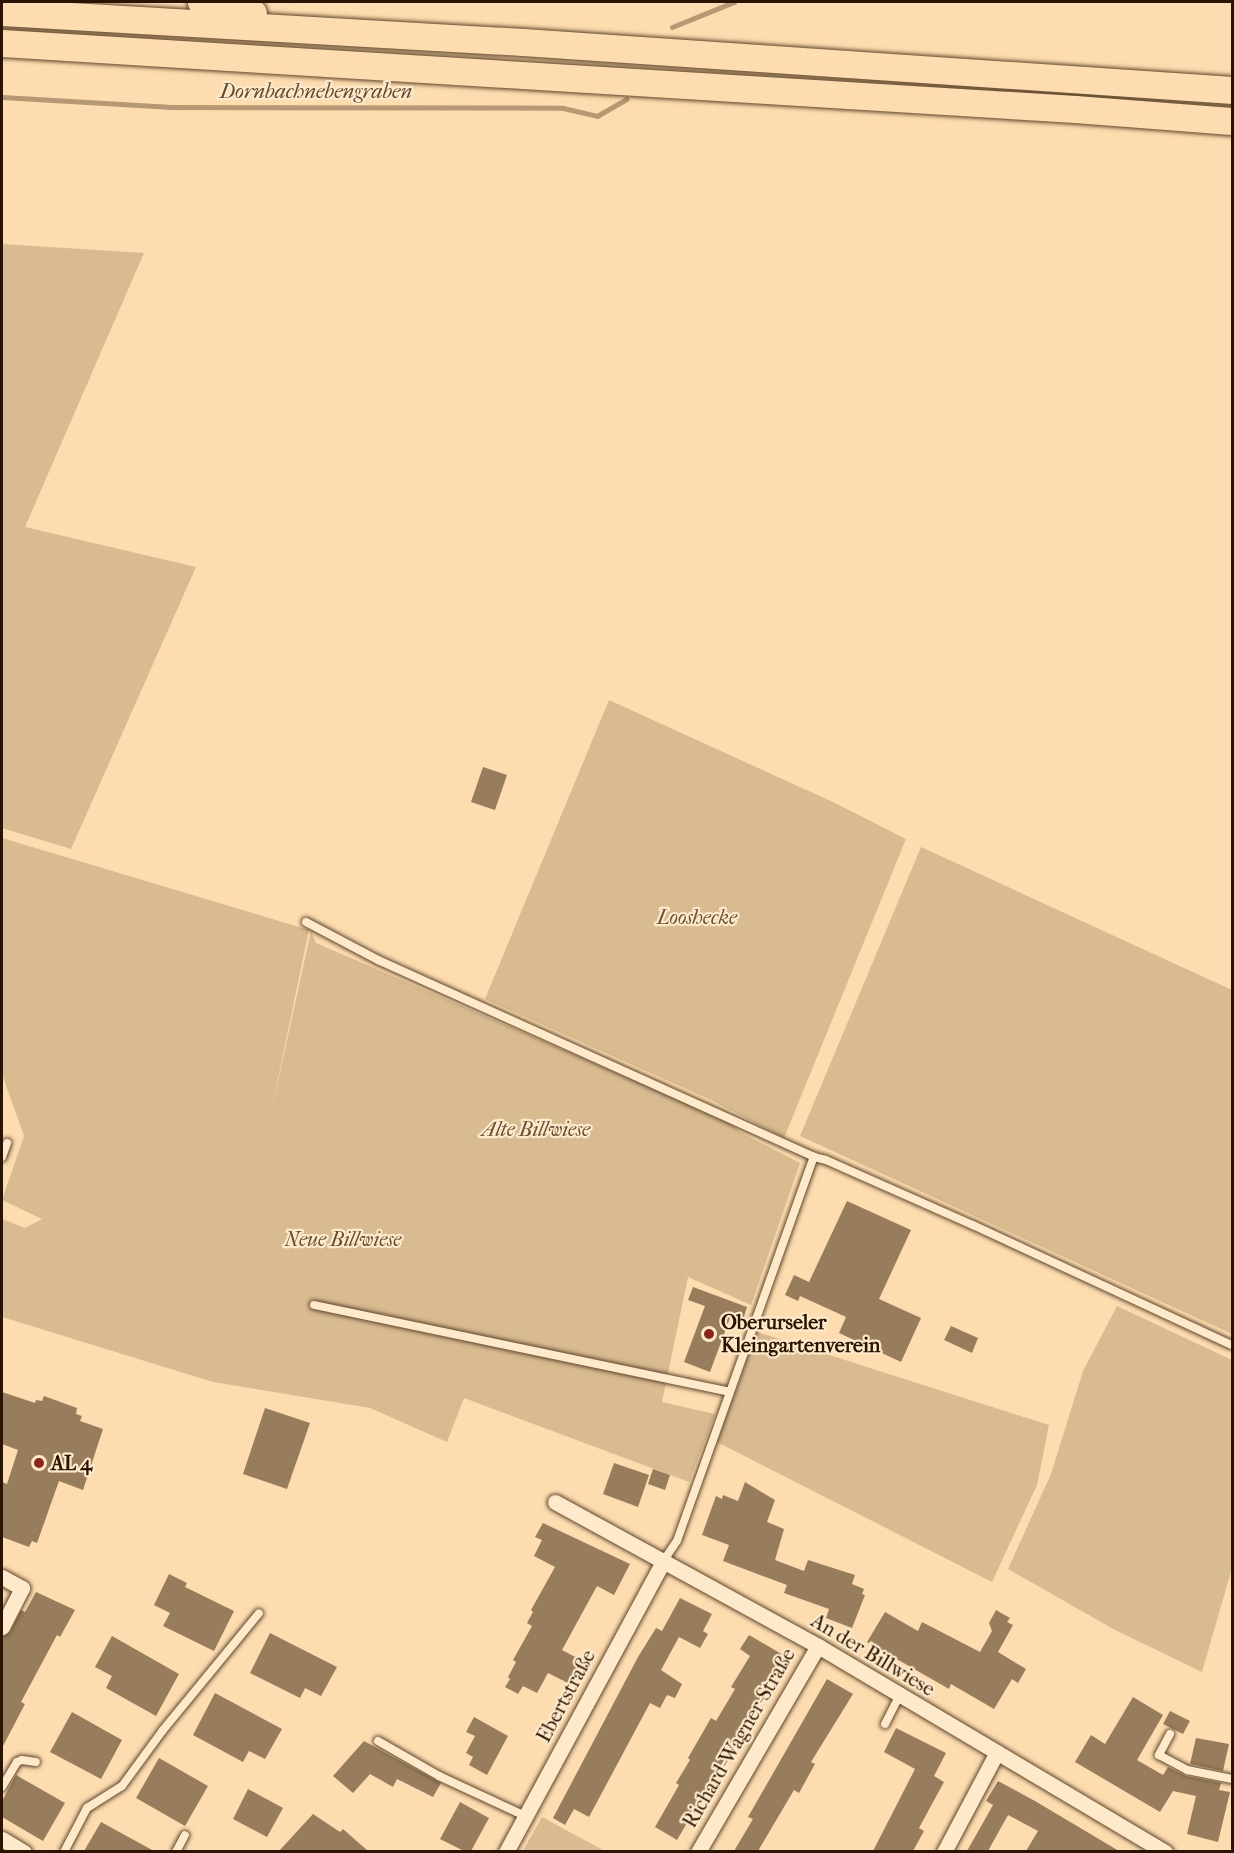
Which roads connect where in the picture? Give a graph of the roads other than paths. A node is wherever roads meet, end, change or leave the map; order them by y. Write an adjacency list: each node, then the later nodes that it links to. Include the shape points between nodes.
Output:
1 (201, 2): 3 (highway)
2 (2, 12): 3 (highway)
3 (333, 31): 5 (highway)
4 (2, 43): 6 (highway)
5 (1233, 90)
6 (1233, 121)
7 (306, 922): 10 (lane, via 378,960)
8 (7, 1143): 9 (lane)
9 (2, 1157)
10 (814, 1157): 12 (lane, via 973,1225); 13 (lane)
11 (314, 1305): 13 (lane)
12 (1233, 1346)
13 (729, 1392): 15 (lane, via 677,1541)
14 (555, 1502): 15 (street, An der Billwiese)
15 (664, 1560): 19 (street, An der Billwiese); 28 (street, Ebertstraße)
16 (2, 1577): 18 (street, via 22,1588)
17 (259, 1613): 32 (lane, via 122,1786 87,1808)
18 (2, 1628)
19 (818, 1646): 20 (street, An der Billwiese); 35 (street, Richard-Wagner-Straße)
20 (900, 1695): 21 (lane); 24 (street, An der Billwiese)
21 (885, 1724)
22 (1170, 1734): 26 (lane, via 1160,1755 1187,1770)
23 (378, 1742): 28 (lane)
24 (997, 1752): 36 (street); 37 (street, An der Billwiese)
25 (36, 1762): 27 (lane, via 17,1762)
26 (1233, 1779)
27 (2, 1787)
28 (525, 1816): 34 (street, Ebertstraße)
29 (185, 1835): 33 (lane)
30 (2, 1839): 31 (street)
31 (24, 1851)
32 (64, 1851)
33 (176, 1851)
34 (506, 1851)
35 (698, 1851)
36 (944, 1851)
37 (1165, 1851)

